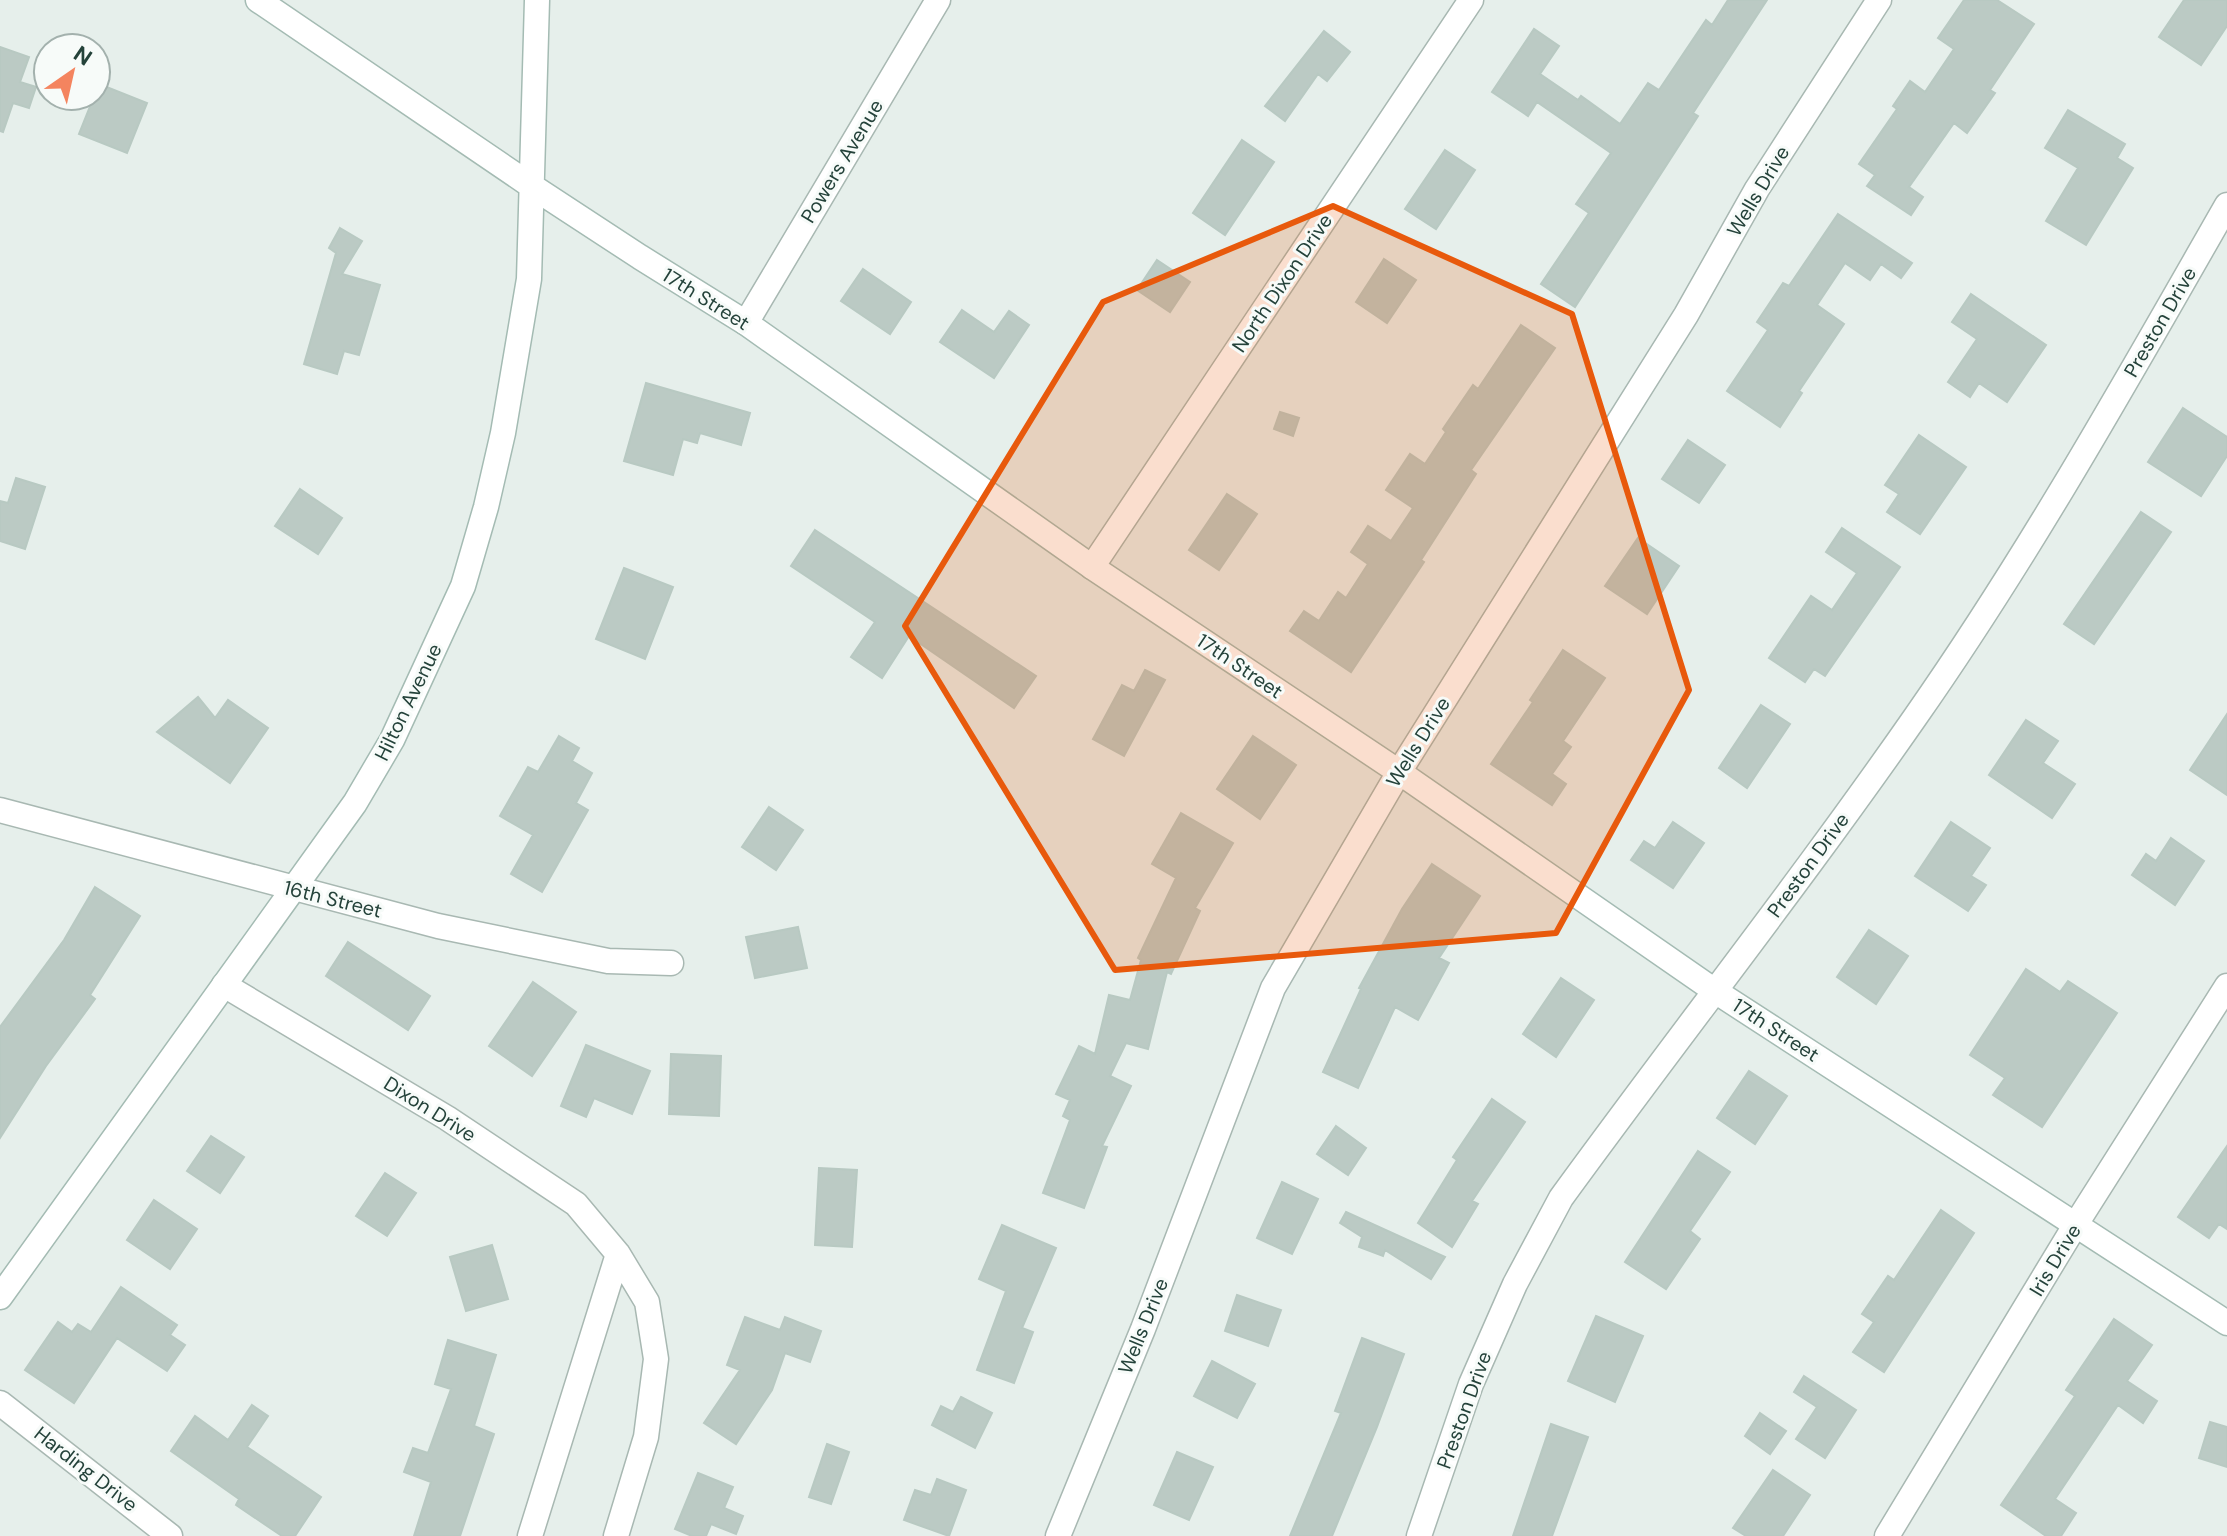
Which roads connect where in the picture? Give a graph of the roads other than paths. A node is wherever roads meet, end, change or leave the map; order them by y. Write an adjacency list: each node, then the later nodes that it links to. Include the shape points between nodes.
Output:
1 (258, 0): 6 (street, 17th Street)
2 (537, 0): 6 (street, Hilton Avenue)
3 (938, 0): 8 (street, Powers Avenue)
4 (1471, 0): 9 (street, North Dixon Drive)
5 (1879, 0): 10 (street, Wells Drive)
6 (533, 187): 8 (street, 17th Street); 12 (street, Hilton Avenue, via 529,279 508,402 463,586 392,740)
7 (2227, 205): 16 (street, Preston Drive, via 2008,579 1916,716)
8 (746, 323): 9 (street, 17th Street)
9 (1092, 567): 10 (street, 17th Street)
10 (1399, 772): 16 (street, 17th Street); 25 (street, Wells Drive, via 1273,988)
11 (0, 810): 12 (street, 16th Street)
12 (295, 889): 13 (street, 16th Street, via 438,926 608,961); 14 (street, Hilton Avenue)
13 (671, 963)
14 (224, 985): 18 (street, Dixon Drive, via 447,1118 576,1204); 19 (street, Hilton Avenue)
15 (2227, 986): 17 (street, Iris Drive)
16 (1715, 991): 17 (street, 17th Street); 26 (street, Preston Drive, via 1561,1198 1471,1384)
17 (2076, 1224): 20 (street, 17th Street); 27 (street, Iris Drive)
18 (618, 1254): 23 (street); 24 (street, Dixon Drive, via 647,1302 656,1359 646,1437)
19 (0, 1297)
20 (2227, 1323)
21 (0, 1403): 22 (street, Harding Drive)
22 (170, 1536)
23 (530, 1536)
24 (616, 1536)
25 (1058, 1536)
26 (1419, 1536)
27 (1887, 1536)

